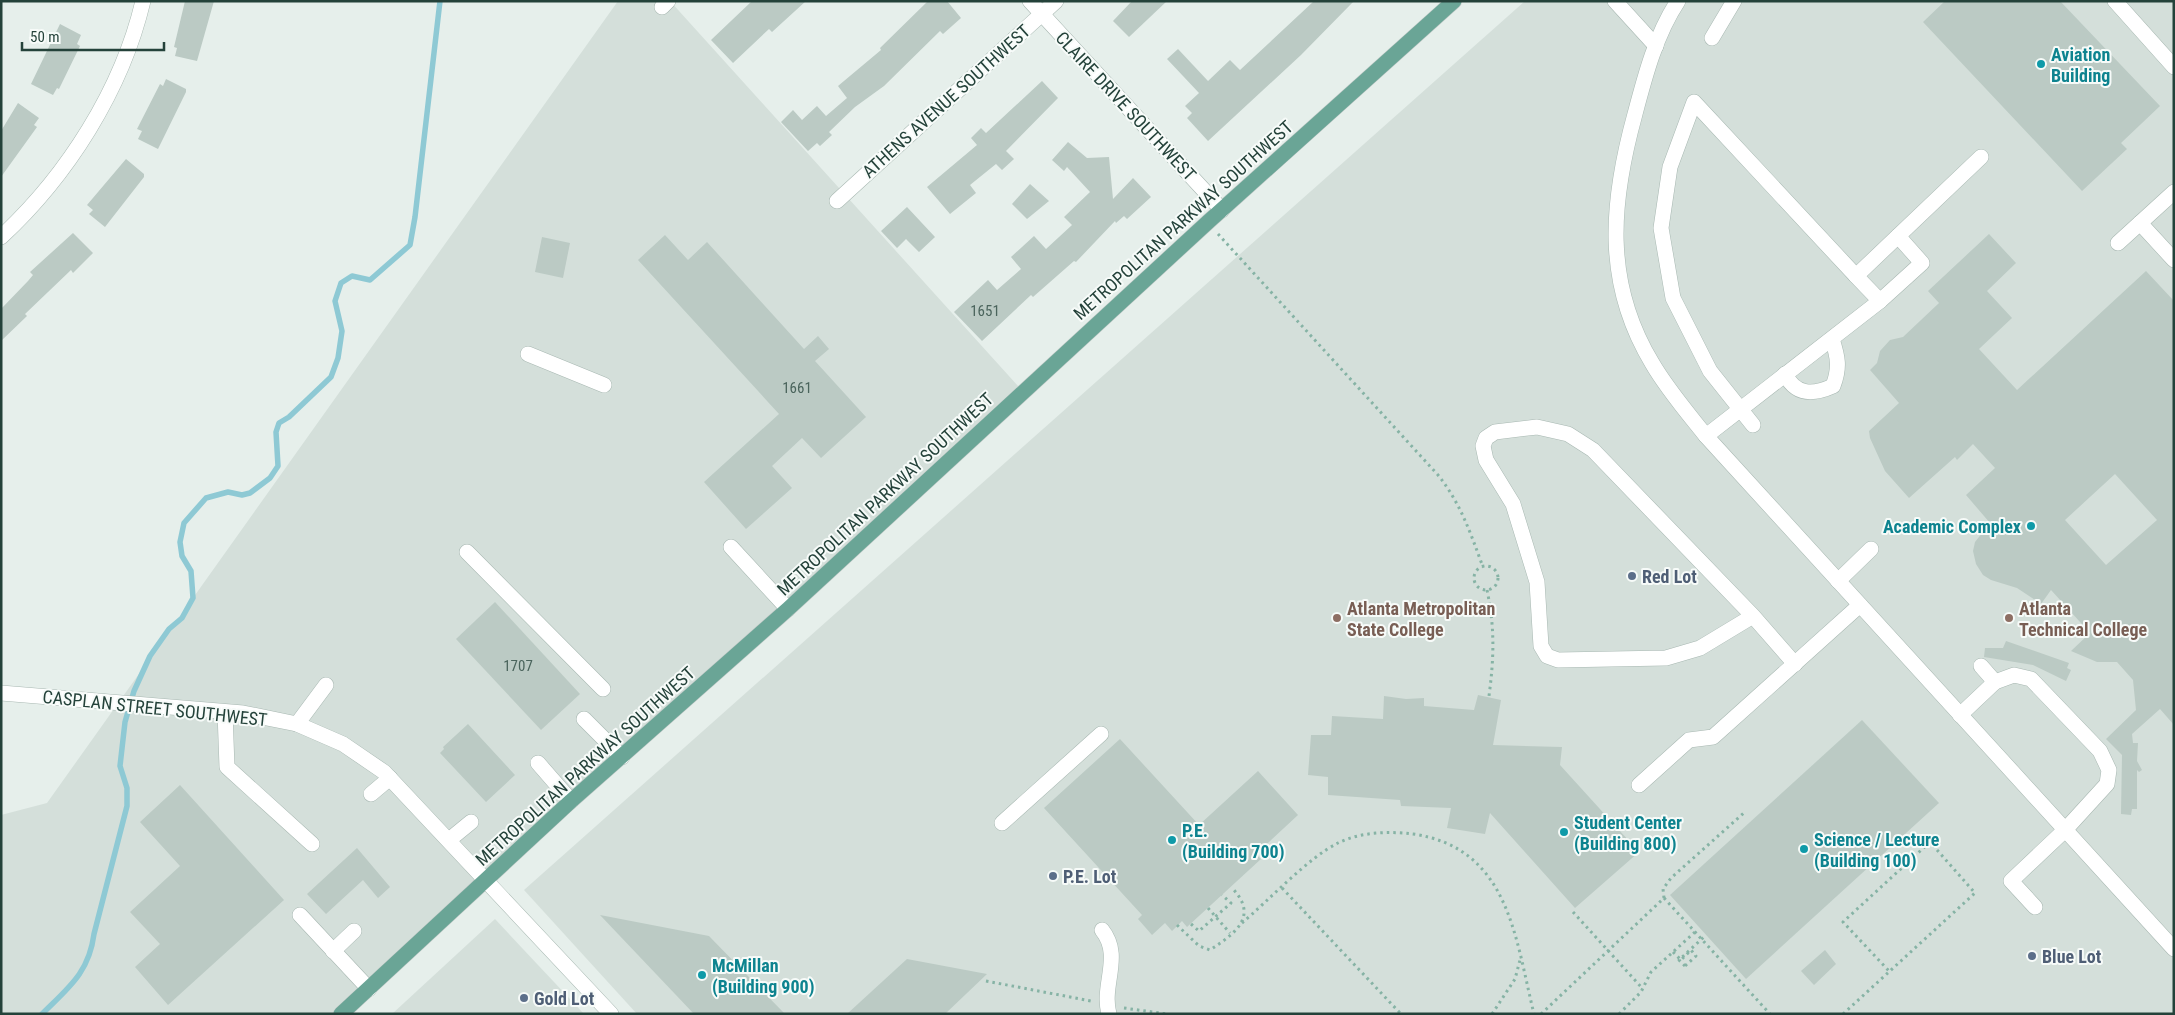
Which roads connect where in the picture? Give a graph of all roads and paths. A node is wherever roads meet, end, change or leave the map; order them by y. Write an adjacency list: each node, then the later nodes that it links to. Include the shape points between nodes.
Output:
1 (143, 1): 20 (street, via 123,62 95,118 61,171 27,213)
2 (1030, 1): 9 (street, CLAIRE DRIVE SOUTHWEST)
3 (1056, 1): 9 (street, ATHENS AVENUE SOUTHWEST)
4 (1454, 1): 16 (main road, METROPOLITAN PARKWAY SOUTHWEST)
5 (1615, 1): 11 (street)
6 (1734, 1): 10 (street)
7 (2115, 1): 12 (street)
8 (1673, 3): 11 (street)
9 (1042, 14): 15 (street, ATHENS AVENUE SOUTHWEST); 16 (street, CLAIRE DRIVE SOUTHWEST)
10 (1712, 38)
11 (1656, 46): 31 (street, via 1619,176 1615,236 1618,269 1635,331 1651,362)
12 (2174, 67)
13 (1981, 157): 19 (street)
14 (2174, 192): 18 (street)
15 (837, 200)
16 (1222, 210): 17 (main road, METROPOLITAN PARKWAY SOUTHWEST)
17 (1208, 222): 35 (path, via 1454,495); 39 (main road, METROPOLITAN PARKWAY SOUTHWEST)
18 (2140, 223): 21 (street); 22 (street)
19 (1898, 236): 23 (street); 24 (street, via 1922,263)
20 (1, 237)
21 (2118, 243)
22 (2174, 260)
23 (1856, 276): 24 (street); 29 (street, via 1694,102 1670,167 1661,228 1673,298 1710,371)
24 (1880, 301): 25 (street)
25 (1832, 339): 27 (street); 27 (street, via 1838,358 1833,386 1818,393 1805,392 1790,384)
26 (528, 354): 28 (street)
27 (1785, 374): 29 (street)
28 (604, 385)
29 (1740, 409): 30 (street); 31 (street)
30 (1754, 425)
31 (1706, 436): 36 (street)
32 (731, 547): 39 (street)
33 (1871, 550): 36 (street)
34 (467, 552): 45 (street)
35 (1483, 566): 37 (path, via 1476,571 1475,582); 37 (path, via 1491,567 1498,576 1494,587)
36 (1838, 581): 38 (street)
37 (1487, 590): 47 (path, via 1494,649)
38 (1860, 605): 41 (street); 49 (street)
39 (788, 609): 53 (main road, METROPOLITAN PARKWAY SOUTHWEST)
40 (1753, 616): 40 (street, via 1593,450 1568,434 1537,427 1495,432 1486,438 1482,446 1486,460 1513,504 1537,582 1541,646 1547,656 1558,660 1666,658 1700,648); 41 (street)
41 (1795, 664): 56 (street, via 1713,737 1689,740)
42 (1980, 666): 43 (street)
43 (1995, 682): 49 (street); 62 (street, via 2014,675 2031,678 2100,751 2109,770 2108,784)
44 (326, 685): 51 (street)
45 (603, 689)
46 (1, 693): 48 (street, CASPLAN STREET SOUTHWEST)
47 (1490, 696)
48 (225, 712): 51 (street, CASPLAN STREET SOUTHWEST); 64 (street, via 227,767)
49 (1960, 715): 62 (street)
50 (584, 720): 53 (street)
51 (297, 724): 55 (street, CASPLAN STREET SOUTHWEST, via 342,744)
52 (1101, 734): 61 (street)
53 (622, 756): 58 (main road, METROPOLITAN PARKWAY SOUTHWEST)
54 (538, 763): 58 (street)
55 (390, 778): 57 (street); 63 (street, CASPLAN STREET SOUTHWEST)
56 (1639, 785)
57 (371, 794)
58 (571, 801): 65 (main road, METROPOLITAN PARKWAY SOUTHWEST)
59 (1746, 811): 69 (path, via 1671,878 1664,889)
60 (471, 822): 63 (street)
61 (1002, 822)
62 (2065, 830): 70 (street, via 2010,881); 83 (street)
63 (449, 840): 65 (street, CASPLAN STREET SOUTHWEST)
64 (312, 844)
65 (487, 880): 90 (main road, METROPOLITAN PARKWAY SOUTHWEST); 94 (street, CASPLAN STREET SOUTHWEST)
66 (1232, 888): 76 (path, via 1243,902 1246,914)
67 (1282, 888): 76 (path); 87 (path, via 1318,855 1338,843 1365,835 1395,832 1423,836 1445,843 1470,857 1491,878 1505,902); 96 (path)
68 (1222, 895): 74 (path, via 1231,903)
69 (1664, 898): 80 (path); 85 (path)
70 (2035, 907)
71 (1208, 908): 74 (path)
72 (1573, 912): 85 (path)
73 (300, 915): 84 (street)
74 (1216, 917): 75 (path, via 1199,931); 81 (path)
75 (1191, 924)
76 (1242, 924): 81 (path)
77 (1177, 925): 81 (path, via 1199,946 1210,950)
78 (1102, 930): 92 (street, via 1109,938 1113,959)
79 (354, 932): 84 (street)
80 (1695, 932): 86 (path); 101 (path)
81 (1230, 934)
82 (1706, 935): 86 (path, bridge, via 1686,954 1679,960 1685,966 1696,956 1691,950 1680,960 1677,956)
83 (2174, 949)
84 (333, 951): 90 (street)
85 (1608, 951): 91 (path); 99 (path)
86 (1673, 952): 91 (path, via 1651,972)
87 (1520, 958): 97 (path, via 1515,979); 98 (path)
88 (1889, 972): 88 (path, via 1976,893 1930,842 1843,922); 102 (path)
89 (986, 982): 92 (path)
90 (368, 989): 93 (main road, METROPOLITAN PARKWAY SOUTHWEST)
91 (1643, 989): 100 (path)
92 (1108, 1009): 95 (path)
93 (341, 1014)
94 (611, 1014)
95 (1167, 1014)
96 (1401, 1014)
97 (1492, 1014)
98 (1534, 1014)
99 (1540, 1014)
100 (1618, 1014)
101 (1770, 1014)
102 (1843, 1014)

